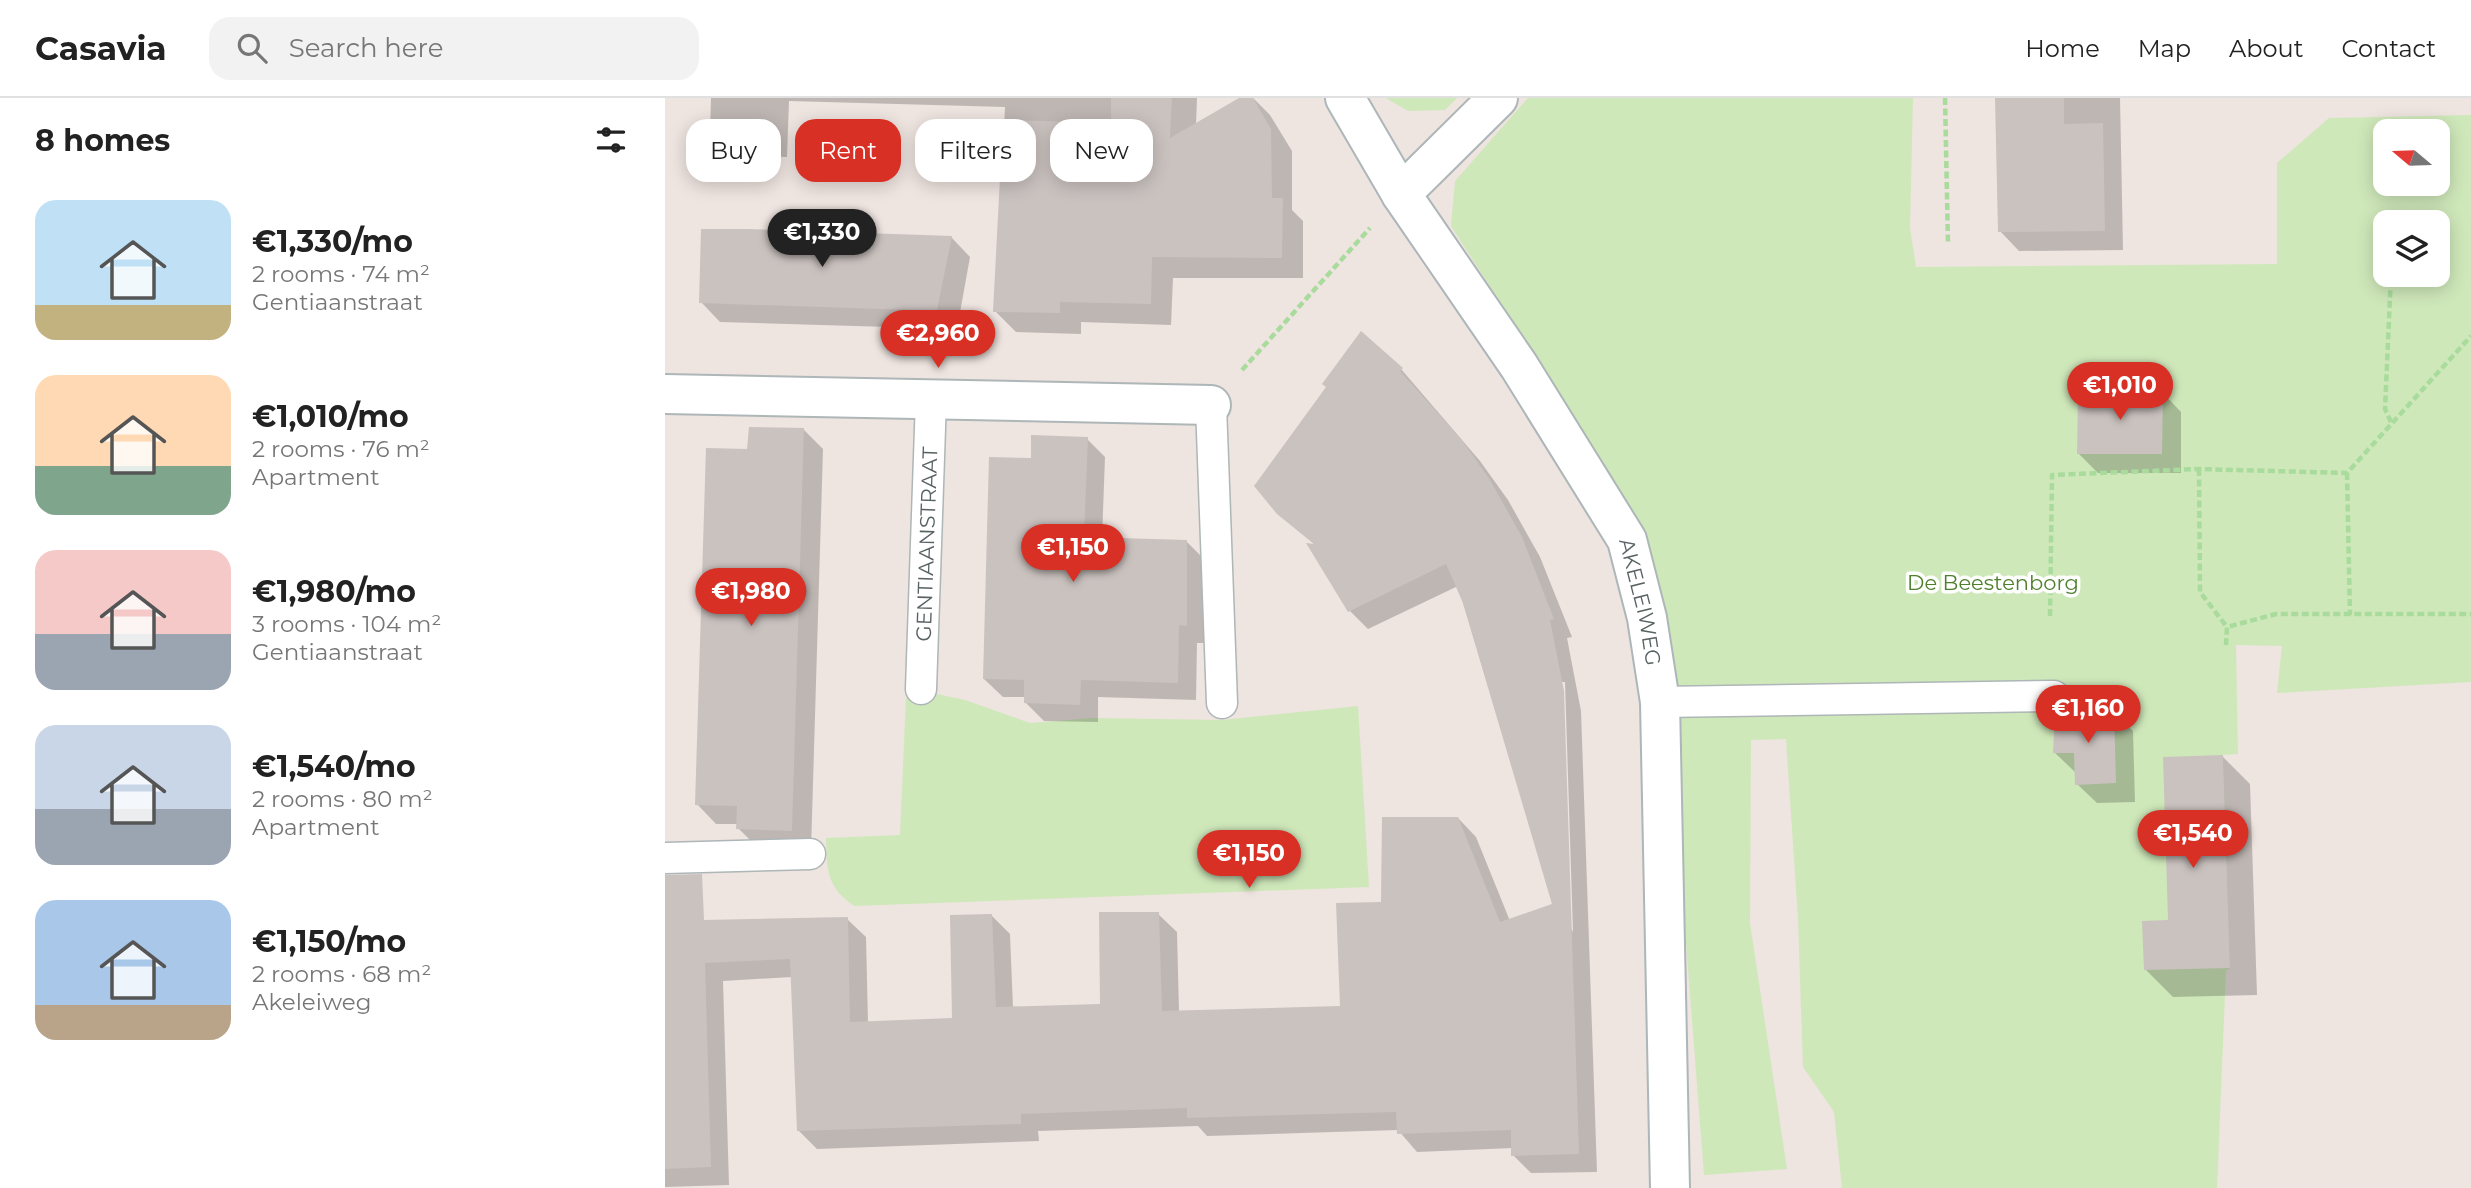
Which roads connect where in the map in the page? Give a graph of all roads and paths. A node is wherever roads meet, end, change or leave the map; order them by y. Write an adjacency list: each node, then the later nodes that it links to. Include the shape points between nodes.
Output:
1 (1345, 98): 4 (street, AKELEIWEG)
2 (1498, 98): 4 (street)
3 (1945, 98): 5 (path)
4 (1401, 194): 10 (path); 21 (street, AKELEIWEG, via 1519,366 1627,540 1647,618)
5 (1948, 245)
6 (2390, 287): 11 (path, via 2385,409)
7 (2471, 336): 11 (path)
8 (665, 394): 9 (street)
9 (931, 399): 10 (street); 19 (lane, GENTIAANSTRAAT)
10 (1210, 405): 22 (lane)
11 (2391, 422): 13 (path)
12 (2199, 469): 13 (path); 16 (path, via 2052,475); 17 (path, via 2200,592)
13 (2347, 473): 15 (path)
14 (2471, 614): 15 (path)
15 (2350, 615): 17 (path, via 2276,614)
16 (2050, 616)
17 (2227, 627): 18 (path)
18 (2226, 645)
19 (921, 689)
20 (2055, 696): 21 (lane)
21 (1660, 702): 25 (street, AKELEIWEG)
22 (1222, 703)
23 (810, 855): 24 (lane)
24 (665, 858)
25 (1670, 1188)

